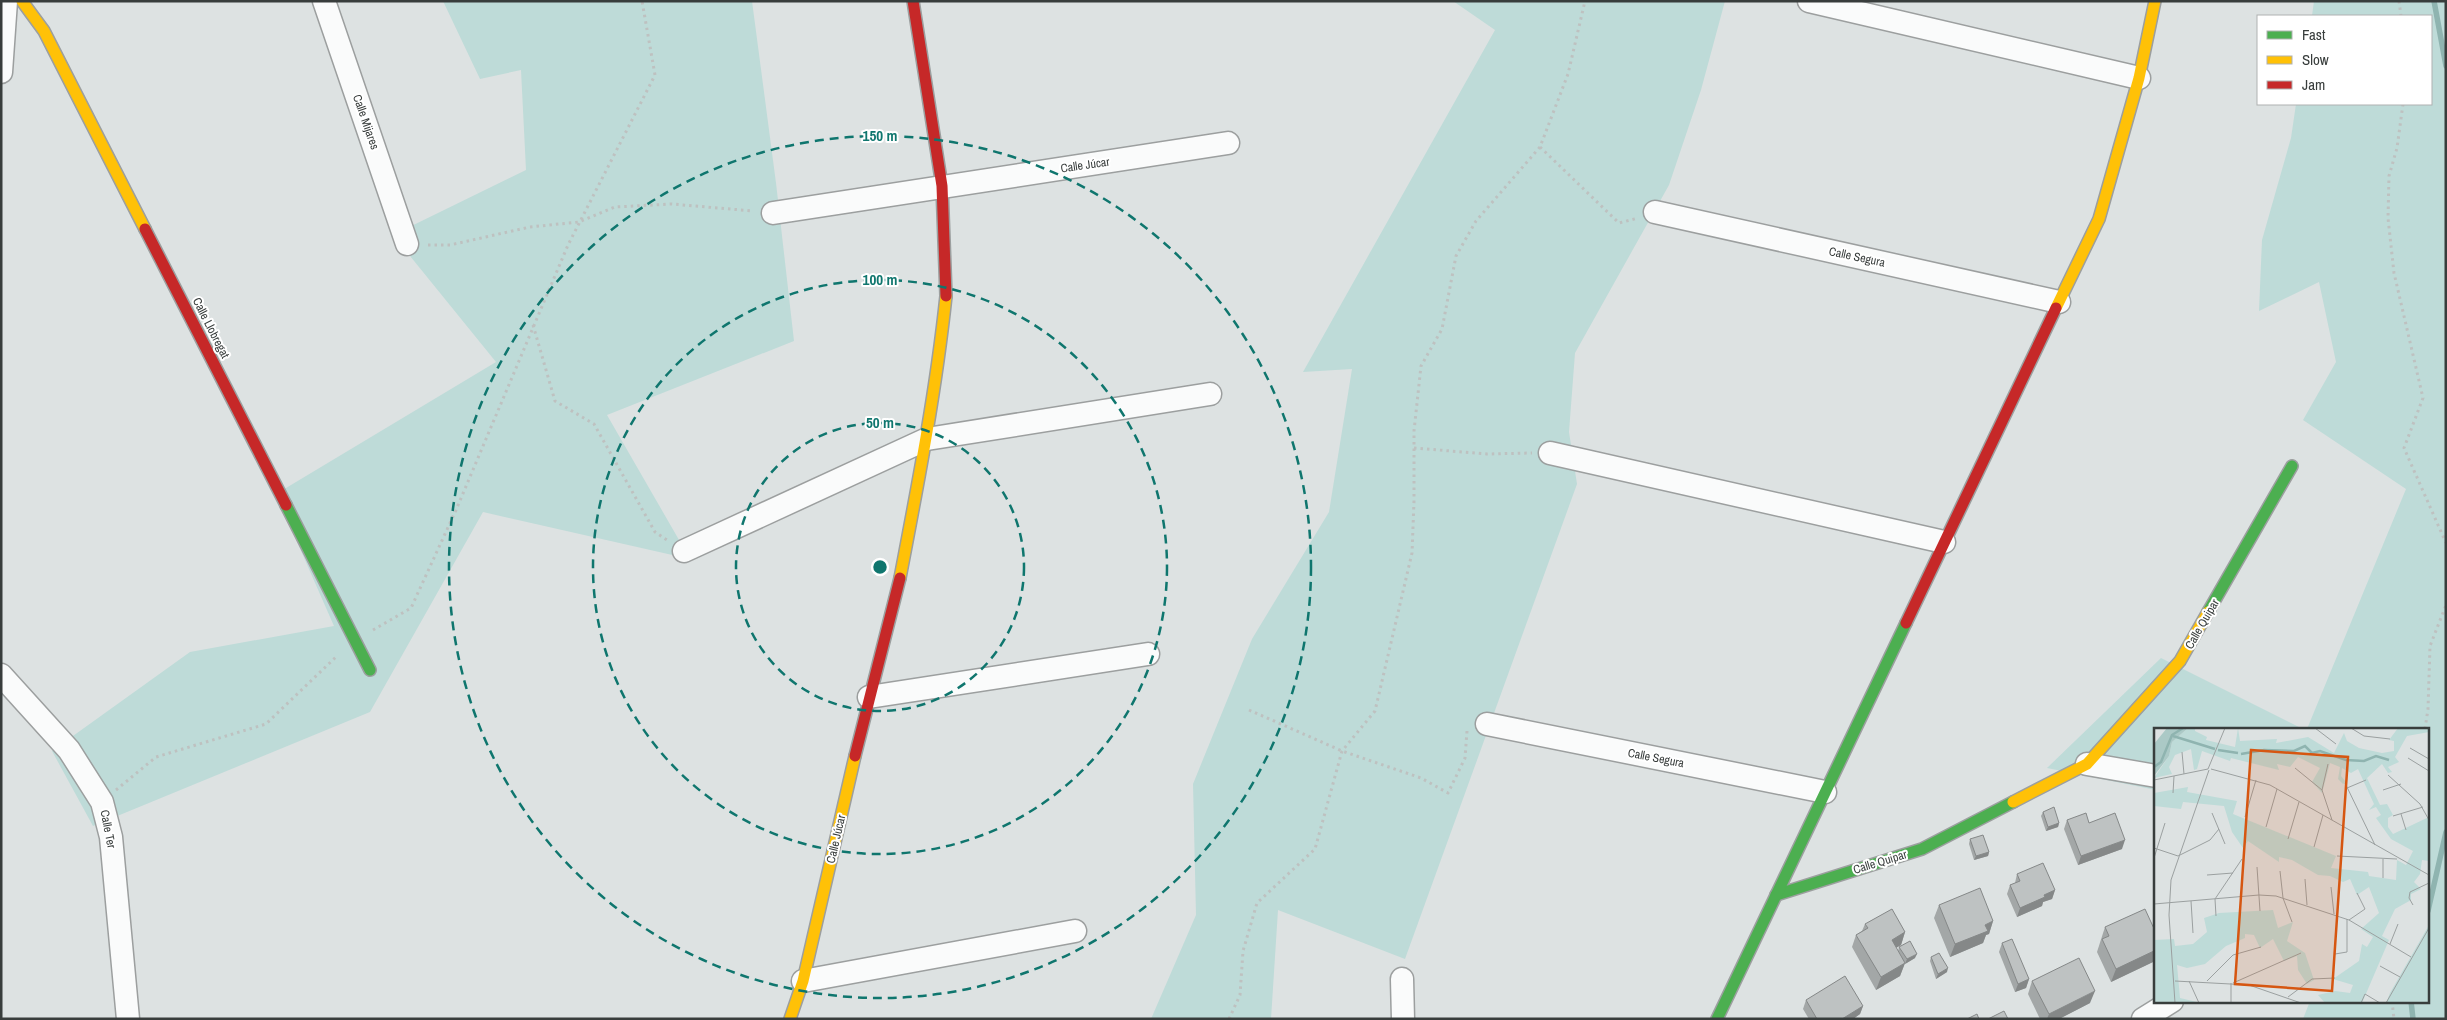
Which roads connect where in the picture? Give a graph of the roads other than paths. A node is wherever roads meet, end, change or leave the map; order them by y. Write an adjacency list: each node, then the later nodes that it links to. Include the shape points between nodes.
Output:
1 (6, 1): 7 (street)
2 (22, 1): 22 (street, Calle Llobregat, via 44,31)
3 (324, 1): 13 (street, Calle Mijares)
4 (913, 1): 10 (street, Calle Júcar)
5 (1809, 1): 8 (street)
6 (2155, 1): 8 (street)
7 (1, 72)
8 (2139, 78): 14 (street, via 2099,219)
9 (1228, 143): 10 (street, Calle Júcar)
10 (942, 186): 12 (street, Calle Júcar); 16 (street, Calle Júcar, via 946,294)
11 (1655, 212): 14 (street, Calle Segura)
12 (774, 213)
13 (407, 244)
14 (2059, 302): 19 (street)
15 (1210, 394): 16 (street)
16 (928, 439): 20 (street); 24 (street, Calle Júcar, via 898,587)
17 (1550, 453): 19 (street)
18 (2292, 466): 26 (street, Calle Quipar, via 2180,661)
19 (1944, 542): 28 (street)
20 (684, 552)
21 (1148, 654): 24 (street)
22 (370, 670)
23 (1, 675): 34 (street, Calle Ter, via 69,750 102,802 111,837)
24 (869, 697): 32 (street, Calle Júcar)
25 (1487, 724): 28 (street, Calle Segura)
26 (2087, 764): 27 (street); 29 (street, Calle Quipar, via 1922,849)
27 (2154, 776)
28 (1825, 792): 29 (street)
29 (1776, 895): 37 (street)
30 (1076, 931): 32 (street)
31 (1402, 979): 36 (street)
32 (803, 981): 35 (street, Calle Júcar)
33 (2170, 1002): 38 (street)
34 (128, 1019)
35 (790, 1019)
36 (1402, 1019)
37 (1717, 1019)
38 (2143, 1019)

